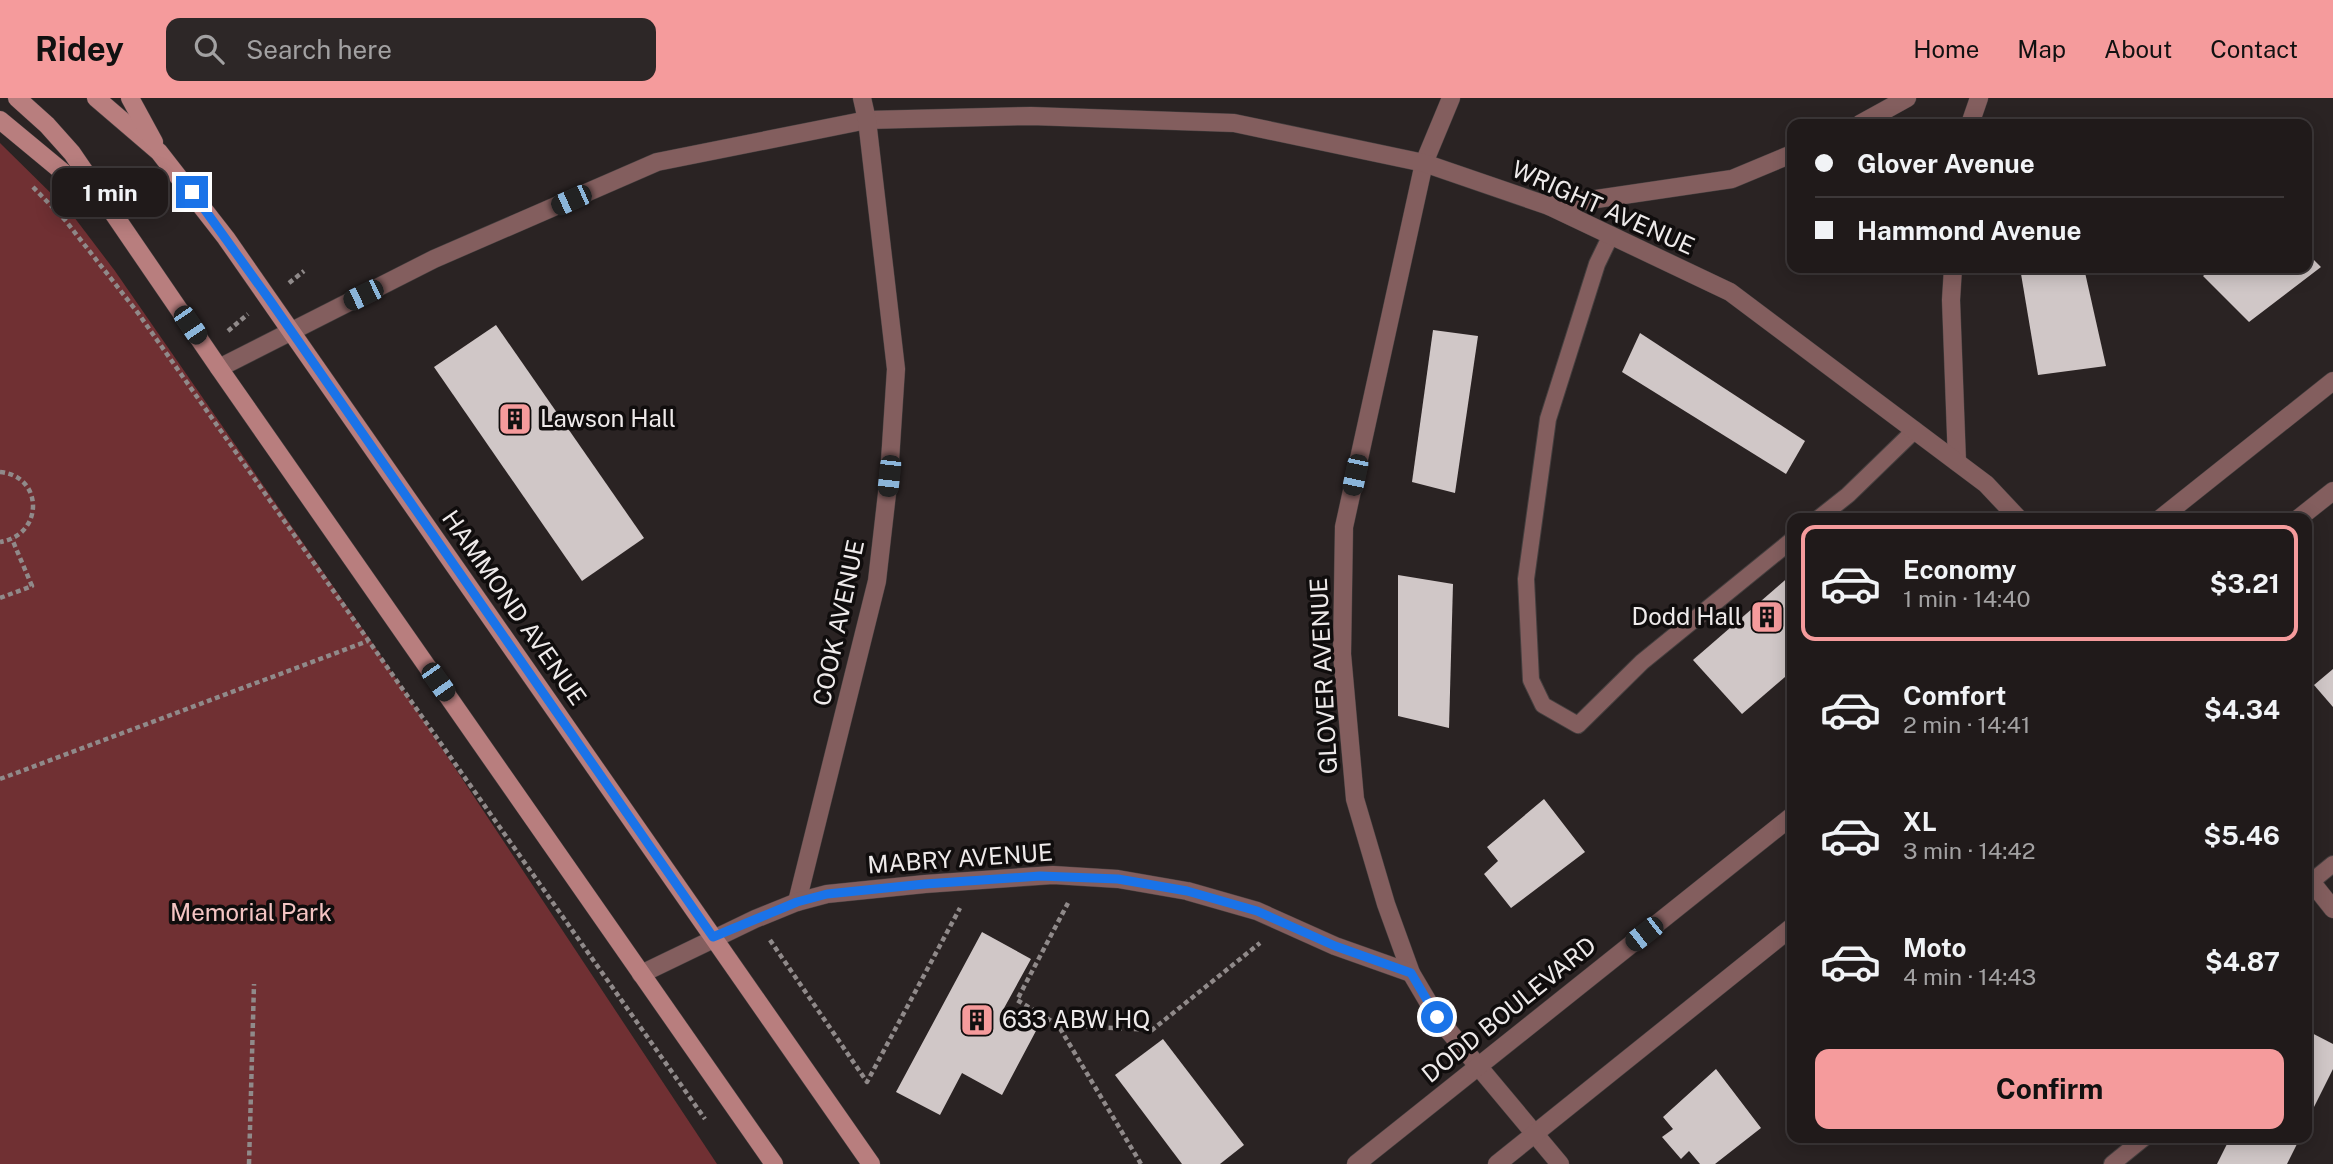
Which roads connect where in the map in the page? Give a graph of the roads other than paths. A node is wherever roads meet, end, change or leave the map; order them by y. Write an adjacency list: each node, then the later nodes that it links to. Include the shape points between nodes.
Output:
1 (17, 98): 16 (main road, via 72,153)
2 (96, 98): 12 (main road, HAMMOND AVENUE)
3 (130, 98): 12 (main road)
4 (862, 98): 11 (street, COOK AVENUE)
5 (1451, 98): 14 (street, GLOVER AVENUE)
6 (1907, 98): 8 (street)
7 (1979, 98): 9 (street)
8 (1869, 119)
9 (1972, 119)
10 (0, 120): 16 (main road)
11 (867, 120): 14 (street, WRIGHT AVENUE, via 1031,116 1234,123); 19 (street, WRIGHT AVENUE, via 657,162 435,259); 34 (street, COOK AVENUE, via 896,369 889,476 877,581)
12 (159, 152): 19 (main road, HAMMOND AVENUE)
13 (1787, 157): 15 (street, via 1732,179)
14 (1424, 163): 15 (street, WRIGHT AVENUE); 38 (street, GLOVER AVENUE, via 1344,527 1342,654 1355,799)
15 (1549, 205): 17 (street, WRIGHT AVENUE)
16 (117, 218): 20 (main road)
17 (1611, 235): 22 (street, WRIGHT AVENUE, via 1730,292); 29 (lane, via 1593,277 1546,432 1526,579 1531,680 1543,705 1578,725 1642,662)
18 (1953, 273): 23 (street)
19 (291, 331): 20 (street, WRIGHT AVENUE); 37 (main road, HAMMOND AVENUE)
20 (219, 368): 39 (main road)
21 (2333, 381): 27 (street)
22 (1915, 430): 23 (street, WRIGHT AVENUE); 25 (lane)
23 (1957, 462): 26 (street, WRIGHT AVENUE)
24 (2333, 491): 28 (street)
25 (1825, 513)
26 (2013, 513)
27 (2167, 513)
28 (2306, 513)
29 (1787, 544)
30 (1787, 820): 40 (street, DODD BOULEVARD)
31 (2333, 864): 32 (lane)
32 (2312, 878)
33 (2312, 885): 35 (street)
34 (797, 902): 37 (street, MABRY AVENUE); 38 (street, MABRY AVENUE, via 827,894 925,884 1040,876 1118,879 1187,891 1257,911)
35 (2333, 909)
36 (1787, 931): 41 (street)
37 (713, 937): 39 (street, MABRY AVENUE); 44 (main road, HAMMOND AVENUE)
38 (1411, 973): 40 (street, GLOVER AVENUE, via 1437,1017)
39 (640, 974): 43 (main road)
40 (1479, 1066): 41 (street, GLOVER AVENUE); 45 (street, DODD BOULEVARD)
41 (1535, 1133): 46 (street); 47 (street, GLOVER AVENUE)
42 (2138, 1143): 48 (lane)
43 (774, 1164)
44 (871, 1164)
45 (1356, 1164)
46 (1497, 1164)
47 (1560, 1164)
48 (2112, 1164)

